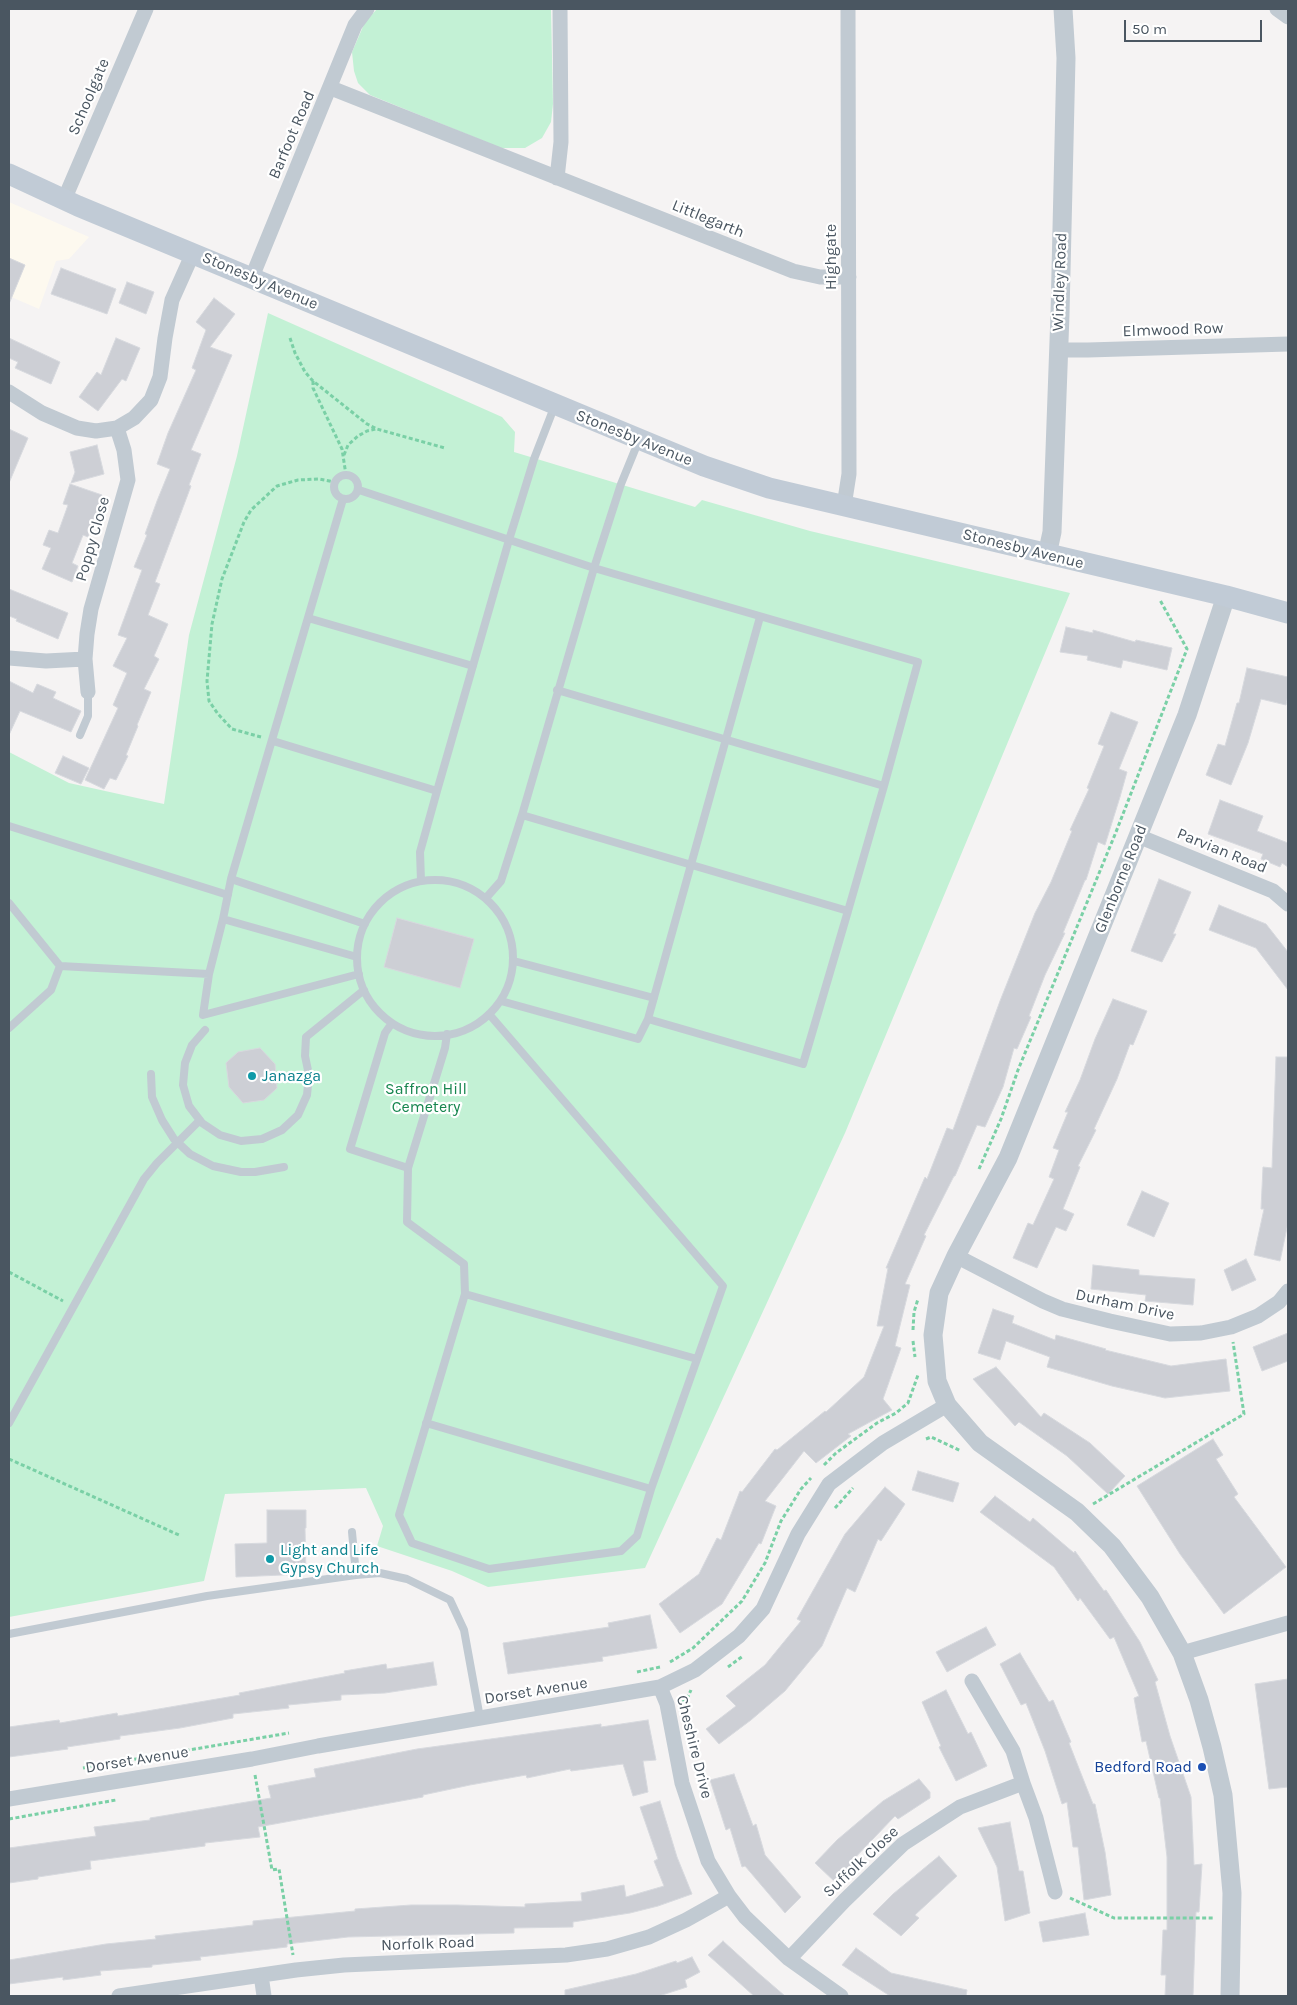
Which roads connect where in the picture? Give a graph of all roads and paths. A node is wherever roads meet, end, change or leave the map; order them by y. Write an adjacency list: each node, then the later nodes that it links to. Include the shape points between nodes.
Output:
1 (146, 9): 11 (street, Schoolgate)
2 (368, 9): 8 (street, Barfoot Road, via 356,25)
3 (560, 9): 10 (street, via 561,142)
4 (848, 9): 14 (street, Highgate)
5 (1063, 9): 17 (street, Windley Road, via 1066,58)
6 (1277, 9): 7 (street)
7 (1288, 17)
8 (331, 88): 10 (street, Littlegarth); 13 (street, Barfoot Road)
9 (9, 174): 11 (main road, Stonesby Avenue)
10 (557, 178): 14 (street, Littlegarth, via 793,271 820,277)
11 (64, 200): 12 (main road, Stonesby Avenue)
12 (193, 253): 13 (main road, Stonesby Avenue); 21 (street, via 172,300 160,378 150,400 134,418)
13 (252, 277): 20 (main road, Stonesby Avenue)
14 (848, 277): 30 (street, Highgate, via 849,474)
15 (290, 338): 18 (path, via 295,353)
16 (1288, 344): 17 (street, Elmwood Row)
17 (1058, 350): 32 (street, Windley Road, via 1052,532)
18 (313, 382): 22 (path); 25 (path)
19 (9, 392): 21 (street, via 77,428 96,431)
20 (555, 405): 23 (main road, Stonesby Avenue); 31 (lane)
21 (117, 428): 40 (street, Poppy Close, via 128,480 91,609)
22 (377, 429): 24 (path); 25 (path, via 358,436 348,445)
23 (640, 440): 30 (main road, Stonesby Avenue, via 769,488); 33 (lane, via 621,484)
24 (445, 448)
25 (343, 456): 26 (path)
26 (346, 475): 27 (lane); 28 (lane, via 356,479)
27 (335, 482): 29 (lane, via 336,494); 46 (path, via 298,480 277,486 251,510 233,548 218,597 210,641 209,701 232,728)
28 (359, 490): 29 (lane, via 354,497); 31 (lane)
29 (343, 499): 38 (lane)
30 (844, 506): 32 (main road, Stonesby Avenue)
31 (509, 540): 33 (lane); 41 (lane)
32 (1047, 554): 34 (main road, Stonesby Avenue)
33 (594, 568): 37 (lane); 42 (lane)
34 (1149, 579): 35 (main road, Stonesby Avenue); 81 (path, via 1187,649)
35 (1226, 596): 36 (main road, Stonesby Avenue); 51 (street, Glenborne Road, via 1187,715)
36 (1288, 613)
37 (760, 617): 45 (lane); 47 (lane, via 918,662)
38 (308, 618): 41 (lane); 46 (lane)
39 (9, 658): 40 (street, via 46,661)
40 (85, 659): 43 (street, Poppy Close)
41 (473, 666): 48 (lane)
42 (558, 690): 45 (lane); 49 (lane)
43 (88, 692): 44 (lane, Poppy Close, via 88,716)
44 (80, 735)
45 (726, 740): 47 (lane); 52 (lane)
46 (273, 741): 48 (lane); 53 (lane)
47 (884, 786): 59 (lane)
48 (437, 791): 54 (lane, via 420,852)
49 (522, 815): 52 (lane); 56 (lane, via 501,881)
50 (9, 826): 55 (lane)
51 (1138, 836): 58 (street, Parvian Road, via 1273,891); 82 (street, Glenborne Road, via 1008,1158)
52 (690, 864): 59 (lane); 68 (lane)
53 (231, 879): 55 (lane); 61 (lane)
54 (421, 881): 56 (lane, via 456,882); 61 (lane, via 388,896)
55 (228, 895): 60 (lane)
56 (486, 898): 63 (lane, via 502,916 511,938)
57 (9, 903): 64 (lane)
58 (1288, 904)
59 (848, 911): 71 (lane, via 803,1064)
60 (223, 919): 62 (lane); 65 (lane)
61 (365, 924): 62 (lane)
62 (357, 957): 66 (lane)
63 (514, 961): 68 (lane); 69 (lane, via 510,982)
64 (60, 966): 65 (lane); 73 (lane, via 51,990)
65 (210, 974): 66 (lane, via 203,1015)
66 (359, 974): 67 (lane)
67 (364, 990): 72 (lane); 77 (lane, via 306,1037 307,1095 298,1115 282,1130 262,1139 241,1141 220,1136)
68 (654, 998): 71 (lane)
69 (501, 1000): 70 (lane); 71 (lane, via 638,1039)
70 (489, 1014): 75 (lane, via 462,1032); 89 (lane, via 723,1286)
71 (648, 1019)
72 (392, 1023): 75 (lane, via 411,1032 436,1036); 80 (lane, via 385,1033 350,1149)
73 (9, 1028)
74 (205, 1030): 77 (lane, via 192,1045 185,1063 183,1085 189,1106)
75 (447, 1034): 80 (lane)
76 (151, 1074): 78 (lane, via 156,1108)
77 (200, 1120): 78 (lane)
78 (178, 1142): 79 (lane, via 199,1160 227,1170 255,1172); 87 (lane, via 144,1179)
79 (284, 1166)
80 (408, 1168): 85 (lane, via 407,1222 464,1264)
81 (975, 1178)
82 (956, 1256): 88 (street, Durham Drive, via 1043,1301 1075,1313 1170,1334 1201,1333); 92 (street, Glenborne Road, via 939,1293 933,1335 938,1381)
83 (9, 1272): 87 (path)
84 (1288, 1291): 88 (street, Durham Drive, via 1258,1316)
85 (465, 1294): 89 (lane); 95 (lane)
86 (920, 1294): 90 (path, via 914,1312)
87 (72, 1306): 94 (lane)
88 (1231, 1327): 101 (path, via 1244,1414)
89 (697, 1359): 100 (lane)
90 (916, 1365)
91 (918, 1374): 93 (path, via 908,1403)
92 (947, 1405): 101 (street, via 980,1443); 117 (street, Dorset Avenue, via 883,1443 828,1484 798,1534 763,1610 739,1636 695,1670)
93 (896, 1413)
94 (9, 1423)
95 (426, 1424): 100 (lane); 100 (lane, via 398,1515 412,1543 489,1569 621,1551 637,1536)
96 (924, 1440): 97 (path, via 930,1437)
97 (967, 1455)
98 (9, 1459): 104 (path)
99 (853, 1488): 102 (path)
100 (651, 1489)
101 (1077, 1512): 109 (street, via 1112,1546 1145,1590)
102 (830, 1513)
103 (352, 1532): 105 (lane)
104 (179, 1535)
105 (356, 1575): 107 (lane, via 207,1596); 119 (lane, via 380,1574 407,1579 450,1600 464,1630)
106 (1288, 1623): 109 (street)
107 (9, 1634)
108 (693, 1648): 111 (path)
109 (1182, 1653): 125 (street, via 1202,1709 1223,1795)
110 (744, 1655): 113 (path)
111 (669, 1662)
112 (661, 1667): 114 (path)
113 (722, 1671)
114 (636, 1673)
115 (972, 1681): 121 (street, via 1014,1751)
116 (698, 1686): 118 (path, via 686,1701)
117 (660, 1687): 118 (street, Cheshire Drive); 119 (street, Dorset Avenue)
118 (667, 1704): 124 (street, Cheshire Drive, via 682,1783 708,1861)
119 (480, 1718): 120 (street, Dorset Avenue)
120 (252, 1759): 122 (street, Dorset Avenue); 127 (path, via 272,1870 279,1869)
121 (1023, 1782): 123 (street); 126 (street, Suffolk Close, via 960,1807 903,1844)
122 (9, 1799)
123 (1055, 1892): 125 (path, via 1114,1918)
124 (729, 1896): 126 (street, Cheshire Drive, via 745,1918); 127 (street, Norfolk Road, via 649,1937 607,1949 566,1955)
125 (1232, 1918): 132 (street)
126 (789, 1959): 131 (street, Cheshire Drive)
127 (296, 1970): 128 (street, Norfolk Road)
128 (261, 1975): 129 (street, Norfolk Road); 130 (street)
129 (119, 1996)
130 (264, 1996)
131 (841, 1996)
132 (1230, 1996)

